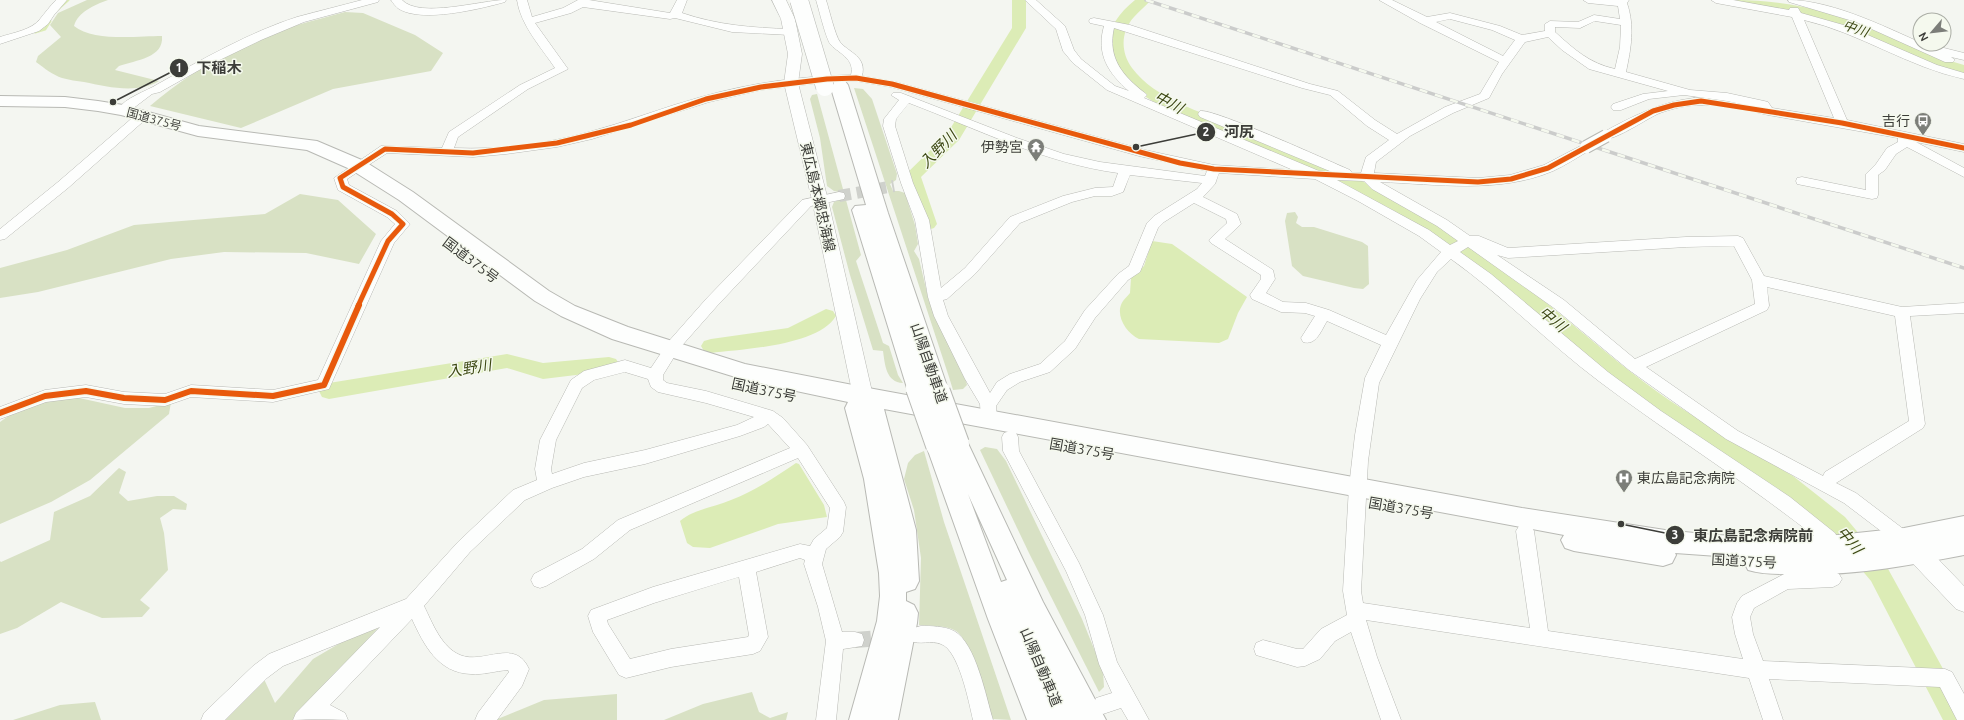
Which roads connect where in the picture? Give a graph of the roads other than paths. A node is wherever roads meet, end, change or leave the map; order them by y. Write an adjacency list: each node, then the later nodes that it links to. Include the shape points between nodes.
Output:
1 (62, 0): 30 (street, via 35,29)
2 (374, 0): 16 (street)
3 (396, 0): 4 (street, via 398,4 407,8 435,12 474,8)
4 (501, 0)
5 (522, 0): 22 (street, via 522,7)
6 (682, 0): 19 (street)
7 (779, 0): 26 (main road, 東広島本郷忠海線, via 788,19)
8 (799, 0): 39 (highway, 山陽自動車道, bridge)
9 (811, 0): 39 (highway, 山陽自動車道)
10 (820, 0): 39 (street, via 835,43 852,56 858,70)
11 (1030, 0): 44 (street, via 1061,28 1068,51 1086,70 1111,88)
12 (1384, 0): 21 (street)
13 (1588, 0): 18 (street)
14 (1716, 0): 20 (street)
15 (1794, 1): 20 (street); 28 (street, via 1851,11); 35 (street, via 1860,20)
16 (356, 2): 46 (street, via 300,20 257,38 148,92)
17 (582, 2): 19 (street); 22 (street, via 561,12)
18 (1623, 2): 24 (street)
19 (676, 15): 26 (street, via 708,25 738,30)
20 (1797, 16): 35 (street, via 1843,28); 50 (street)
21 (1424, 20): 29 (street, via 1450,16 1496,28); 33 (street)
22 (530, 21): 55 (street, via 562,69 524,87 463,128 453,136)
23 (1094, 21): 25 (street)
24 (1628, 23): 27 (street, via 1594,18 1580,25 1550,24); 36 (street)
25 (1115, 25): 44 (street, via 1106,42 1108,59 1121,79 1152,103); 52 (street, via 1334,93 1371,124)
26 (790, 32): 38 (main road, 東広島本郷忠海線, via 794,54)
27 (1550, 33): 29 (street); 36 (street, via 1593,67)
28 (1912, 38)
29 (1521, 39): 33 (street)
30 (0, 41)
31 (1949, 52): 32 (street)
32 (1964, 57)
33 (1505, 61): 52 (street, via 1485,96 1449,110)
34 (1964, 64): 35 (street)
35 (1947, 66): 37 (street)
36 (1620, 74): 41 (street)
37 (1964, 76)
38 (791, 83): 39 (street); 55 (street, via 732,92 631,125 557,143 506,150); 67 (main road, 東広島本郷忠海線)
39 (840, 84): 59 (street, via 892,84 1143,153); 85 (highway, 山陽自動車道, bridge, via 928,390)
40 (888, 92): 42 (street)
41 (1690, 93): 45 (street, via 1647,96); 47 (street, via 1764,104)
42 (906, 99): 57 (street, via 1040,151); 63 (street, via 890,119 889,126)
43 (0, 101): 46 (highway, 国道375号, via 65,102)
44 (1151, 105): 60 (street)
45 (1617, 107)
46 (123, 110): 49 (highway, 国道375号)
47 (1768, 111): 50 (street); 61 (street, bridge, via 1701,101 1674,105 1653,111 1548,168 1511,180 1478,182)
48 (1204, 114): 61 (street)
49 (142, 116): 56 (highway, 国道375号, via 198,131 259,140); 68 (street)
50 (1842, 123): 51 (street)
51 (1892, 133): 53 (street); 54 (street)
52 (1398, 140): 61 (street, via 1370,160)
53 (1906, 142): 58 (street); 62 (street, via 1892,151 1881,167 1872,174 1872,195)
54 (1964, 148)
55 (446, 152): 56 (street, via 385,149)
56 (352, 168): 78 (highway, 国道375号, via 406,196 542,296 568,311 620,333); 82 (street, via 340,178 343,187 392,214 403,224 388,241 324,385 273,396 191,391 165,400 124,398 86,391 45,396)
57 (1125, 171): 59 (street); 72 (street, via 1118,189 1112,192 1095,192 1068,199 1015,220 970,271 942,295)
58 (1964, 173)
59 (1212, 175): 60 (street); 66 (street)
60 (1317, 175): 61 (street); 70 (street, via 1363,198)
61 (1361, 177): 69 (street)
62 (1802, 181)
63 (907, 183): 64 (street); 72 (street, via 922,220)
64 (894, 186)
65 (839, 196): 67 (street)
66 (1194, 198): 75 (street, via 1232,217 1234,224 1216,240 1268,273 1268,279 1257,295 1281,307 1306,308); 81 (street, via 1152,226 1135,268 1090,314 1070,344 1045,368 1015,378 1002,386)
67 (820, 200): 78 (street, via 807,203 712,302); 80 (main road, 東広島本郷忠海線)
68 (0, 236)
69 (1467, 242): 70 (street); 71 (street, via 1474,239 1494,250 1508,253 1738,241); 79 (street, via 1559,304)
70 (1452, 251): 77 (street, via 1432,269 1418,289); 95 (street, via 1603,376 1655,415 1784,502 1829,538)
71 (1759, 280): 74 (street); 79 (street, via 1762,306)
72 (935, 297): 81 (street, via 952,338)
73 (1964, 308): 74 (street, via 1930,308)
74 (1902, 312): 88 (street, via 1917,424 1831,477)
75 (1324, 314): 76 (street); 77 (street)
76 (1308, 338)
77 (1390, 343): 89 (street, via 1371,381)
78 (663, 363): 80 (highway, 国道375号, via 745,372); 83 (street, via 656,383 663,388); 87 (street, via 625,366 589,375 576,384 548,440 544,469)
79 (1634, 366): 88 (street, via 1732,435)
80 (864, 405): 81 (highway, 国道375号); 84 (highway, 国道375号); 117 (highway, via 891,566 893,596 890,622); 118 (highway, via 903,530 906,570 904,623)
81 (989, 411): 89 (highway, 国道375号)
82 (0, 413)
83 (768, 415): 86 (street); 87 (street, via 758,423 689,446 584,470)
84 (1010, 437): 89 (highway, 国道375号); 108 (street, via 1011,451 1073,568 1094,615 1108,664)
85 (948, 445): 110 (highway, via 1034,610); 112 (highway, 山陽自動車道, via 1001,619); 120 (highway, 山陽自動車道)
86 (801, 450): 94 (street, via 838,507 834,532 820,544); 98 (street, via 624,525 588,554)
87 (546, 483): 100 (street, via 519,495 494,517)
88 (1826, 484): 93 (street, via 1850,498)
89 (1357, 493): 91 (highway, 国道375号); 95 (highway, 国道375号, via 1665,541 1714,546 1782,548); 101 (street, via 1352,591)
90 (1964, 527): 93 (highway, 国道375号)
91 (1525, 531): 97 (highway, 国道375号, via 1671,556); 103 (street)
92 (1964, 544): 93 (highway, 国道375号)
93 (1911, 546): 95 (highway, 国道375号); 99 (main road)
94 (815, 554): 96 (street, via 800,551); 105 (street, via 813,564)
95 (1838, 558): 97 (highway, 国道375号)
96 (746, 568): 96 (street, via 653,594 597,616 599,626 626,669 671,658 753,645 759,637)
97 (1807, 572): 107 (street, via 1748,602 1743,609 1744,634)
98 (540, 580)
99 (1964, 602)
100 (414, 604): 109 (street); 113 (street, via 276,660 260,672); 115 (street, via 435,644 450,661 466,666 511,661 520,669 515,680)
101 (1355, 614): 103 (street); 106 (street, via 1328,634 1313,653 1305,657 1297,658); 122 (street)
102 (916, 635): 119 (street, via 947,637 954,642 963,657)
103 (1540, 636): 107 (street)
104 (855, 640): 105 (street)
105 (835, 641): 116 (street)
106 (1263, 649)
107 (1756, 670): 111 (street, via 1946,678); 123 (street)
108 (1125, 698): 110 (street); 121 (street)
109 (310, 713): 114 (street)
110 (1098, 713)
111 (1964, 713)
112 (1038, 714)
113 (211, 720)
114 (338, 720)
115 (485, 720)
116 (826, 720)
117 (863, 720)
118 (884, 720)
119 (984, 720)
120 (1064, 720)
121 (1139, 720)
122 (1390, 720)
123 (1773, 720)

